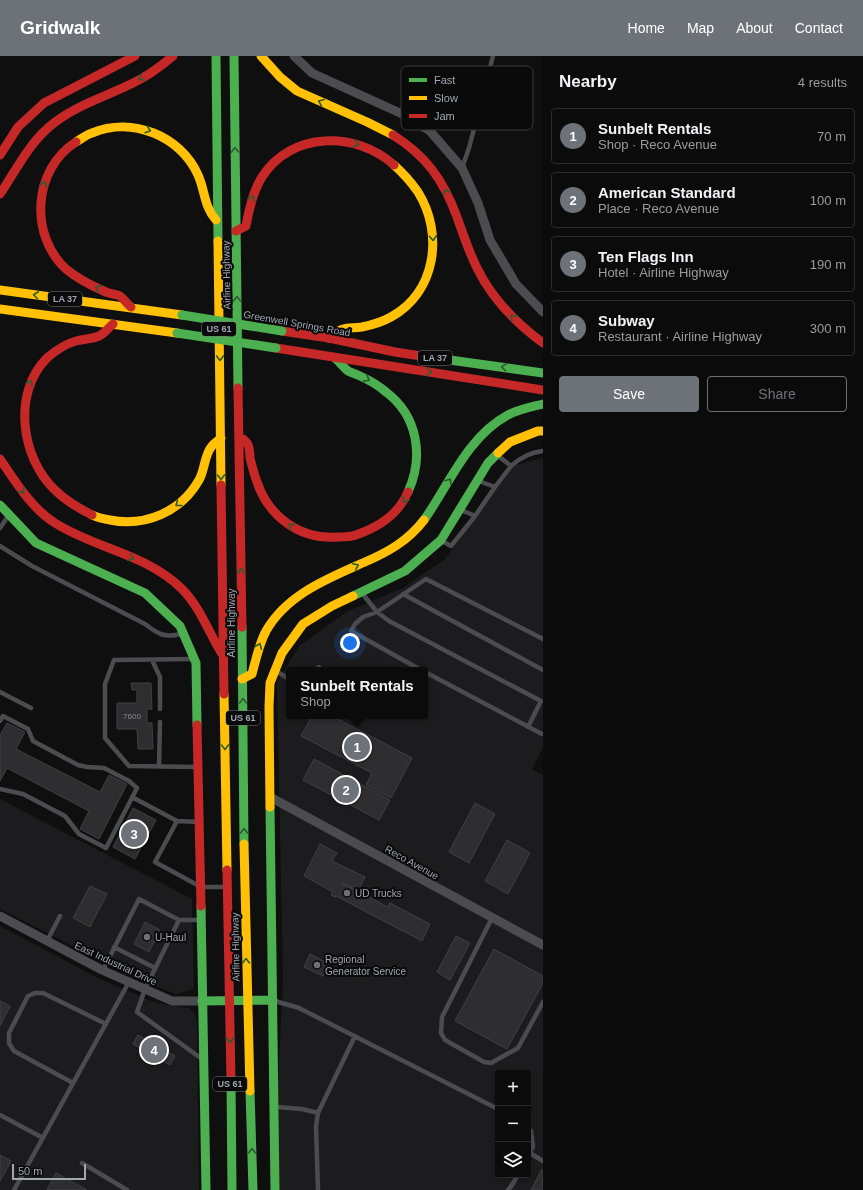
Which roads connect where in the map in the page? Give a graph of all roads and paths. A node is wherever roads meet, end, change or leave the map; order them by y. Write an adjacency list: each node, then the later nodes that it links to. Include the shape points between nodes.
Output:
1 (135, 56): 12 (main road, via 44,103 18,127)
2 (173, 56): 14 (main road, one-way to 14, via 146,76 71,112 50,126 32,146)
3 (216, 56): 15 (main road, Airline Highway / US 61)
4 (234, 56): 16 (main road, Airline Highway / US 61, one-way to 4)
5 (261, 56): 23 (main road, one-way to 5, via 504,309 487,286 471,256 446,190 420,155 406,142 390,133 294,88 273,72)
6 (294, 56): 9 (street, via 312,73)
7 (493, 56): 8 (lane)
8 (490, 66)
9 (401, 114)
10 (428, 130): 13 (street)
11 (474, 130): 13 (lane)
12 (0, 155)
13 (462, 168): 20 (street, via 478,203 490,240 516,284)
14 (0, 194)
15 (218, 221): 18 (main road, one-way to 15, via 120,296 87,283 70,272 55,256 45,237 40,213 44,186 50,169 70,145 91,132 117,126 141,128 163,137 180,149 193,165 202,186 208,212); 30 (main road, Airline Highway / US 61, one-way to 30)
16 (236, 231): 22 (main road, one-way to 22, via 246,226 252,197 263,176 278,159 306,144 327,140 357,144 384,156 404,174 421,196 432,230 432,262 425,280 415,297 390,318 372,325 340,329); 29 (main road, Airline Highway / US 61, one-way to 16)
17 (0, 290): 18 (main road, Greenwell Springs Road / LA 37, one-way to 17)
18 (130, 307): 22 (main road, Greenwell Springs Road / LA 37, bridge)
19 (0, 309): 21 (main road, LA 37)
20 (543, 312)
21 (113, 324): 24 (main road, LA 37, bridge); 30 (main road, one-way to 21, via 210,448 202,475 191,492 173,508 153,518 137,522 115,521 90,515 78,510 50,489 40,477 26,449 21,420 25,394 35,373 52,355 73,342 101,335)
22 (328, 338): 25 (main road, Greenwell Springs Road / LA 37, one-way to 22, via 395,352)
23 (543, 342)
24 (335, 358): 26 (main road, LA 37, one-way to 26); 29 (main road, one-way to 29, via 347,370 377,385 392,396 406,412 415,432 418,466 412,487 401,506 385,522 363,534 336,539 313,536 293,528 267,503 257,482 248,444)
25 (543, 373)
26 (543, 390)
27 (543, 404): 57 (main road, one-way to 27, via 252,674 264,635 289,603 318,583 383,554 406,540 425,519 463,458 481,435 515,412)
28 (543, 431): 32 (main road, via 510,442)
29 (239, 436): 57 (main road, Airline Highway / US 61, one-way to 29)
30 (221, 438): 49 (main road, Airline Highway / US 61, one-way to 49)
31 (543, 451): 34 (lane, via 536,451)
32 (497, 454): 34 (lane); 35 (main road)
33 (0, 459): 49 (main road, one-way to 49, via 27,497 44,515 72,532 156,569 174,582 198,609)
34 (511, 466): 36 (lane)
35 (478, 480): 36 (lane); 38 (main road)
36 (495, 487): 40 (lane)
37 (0, 505): 39 (main road)
38 (460, 509): 40 (lane); 42 (main road)
39 (9, 514): 41 (lane); 47 (main road, via 36,543 145,593 180,626)
40 (475, 516): 42 (lane, via 451,546)
41 (0, 528)
42 (441, 540): 44 (main road, via 405,571)
43 (0, 546): 47 (lane, via 32,566 145,624 159,634)
44 (361, 592): 46 (lane); 53 (main road, via 303,624 282,653)
45 (403, 594): 46 (lane); 48 (lane, via 426,579); 54 (lane)
46 (377, 612): 52 (lane, via 363,617 351,631); 59 (lane, via 389,621)
47 (183, 634): 50 (main road)
48 (543, 639)
49 (223, 655): 74 (main road, Airline Highway / US 61, one-way to 74)
50 (194, 659): 51 (lane); 67 (main road)
51 (152, 660): 61 (lane, via 160,677); 66 (lane, via 114,660 104,684 105,738 129,766)
52 (416, 667)
53 (275, 670): 56 (lane); 69 (main road, via 270,683 269,701)
54 (543, 670)
55 (428, 674): 64 (lane)
56 (286, 677)
57 (242, 678): 87 (main road, Airline Highway / US 61, one-way to 57)
58 (0, 692): 60 (lane)
59 (542, 699): 64 (lane)
60 (31, 708)
61 (160, 709)
62 (0, 721): 70 (lane, via 3,716 28,730 33,741 78,765 104,768 129,781 137,788)
63 (160, 722): 66 (lane)
64 (528, 727): 65 (lane)
65 (543, 734)
66 (159, 766): 67 (lane)
67 (197, 768): 72 (main road)
68 (0, 789): 70 (lane, via 23,794 66,816 79,834 106,848)
69 (270, 797): 77 (street, Reco Avenue); 88 (main road)
70 (132, 798): 71 (lane)
71 (177, 821): 72 (lane); 73 (lane, via 155,862)
72 (200, 822): 73 (main road)
73 (201, 887): 74 (lane); 79 (main road)
74 (228, 887): 87 (main road, Airline Highway / US 61)
75 (0, 916): 80 (street, East Industrial Drive)
76 (60, 916): 80 (lane)
77 (492, 918): 81 (street, Reco Avenue); 90 (lane, via 442,1017 441,1033 445,1040 484,1062 491,1063 518,1048)
78 (179, 920): 79 (lane); 82 (lane, via 139,899); 83 (lane)
79 (201, 920): 89 (main road)
80 (47, 941): 84 (street, East Industrial Drive)
81 (543, 945)
82 (114, 947): 83 (lane); 84 (lane)
83 (155, 968): 86 (lane)
84 (102, 970): 85 (street, East Industrial Drive)
85 (129, 982): 86 (street, East Industrial Drive); 91 (lane)
86 (145, 989): 89 (street, East Industrial Drive, via 172,1000); 93 (lane, via 137,1012)
87 (238, 1000): 88 (main road, East Industrial Drive); 89 (main road, East Industrial Drive); 109 (main road, Airline Highway / US 61, one-way to 109); 110 (main road, Airline Highway / US 61, one-way to 87, via 252,1123)
88 (273, 1000): 92 (lane, via 298,1008); 95 (main road)
89 (202, 1001): 93 (main road)
90 (543, 1002)
91 (106, 1024): 94 (lane); 94 (lane, via 43,993 28,996 9,1032 9,1043 14,1051)
92 (355, 1036): 96 (lane); 97 (lane)
93 (203, 1060): 108 (main road)
94 (74, 1083): 100 (lane)
95 (274, 1106): 97 (lane); 111 (main road)
96 (495, 1107)
97 (318, 1113): 112 (lane)
98 (0, 1115): 100 (lane)
99 (531, 1136): 101 (lane)
100 (43, 1138): 106 (lane)
101 (531, 1151)
102 (531, 1156): 103 (lane)
103 (543, 1160)
104 (82, 1163): 107 (lane)
105 (516, 1178): 113 (lane)
106 (14, 1190)
107 (127, 1190)
108 (206, 1190)
109 (232, 1190)
110 (253, 1190)
111 (276, 1190)
112 (318, 1190)
113 (508, 1190)

